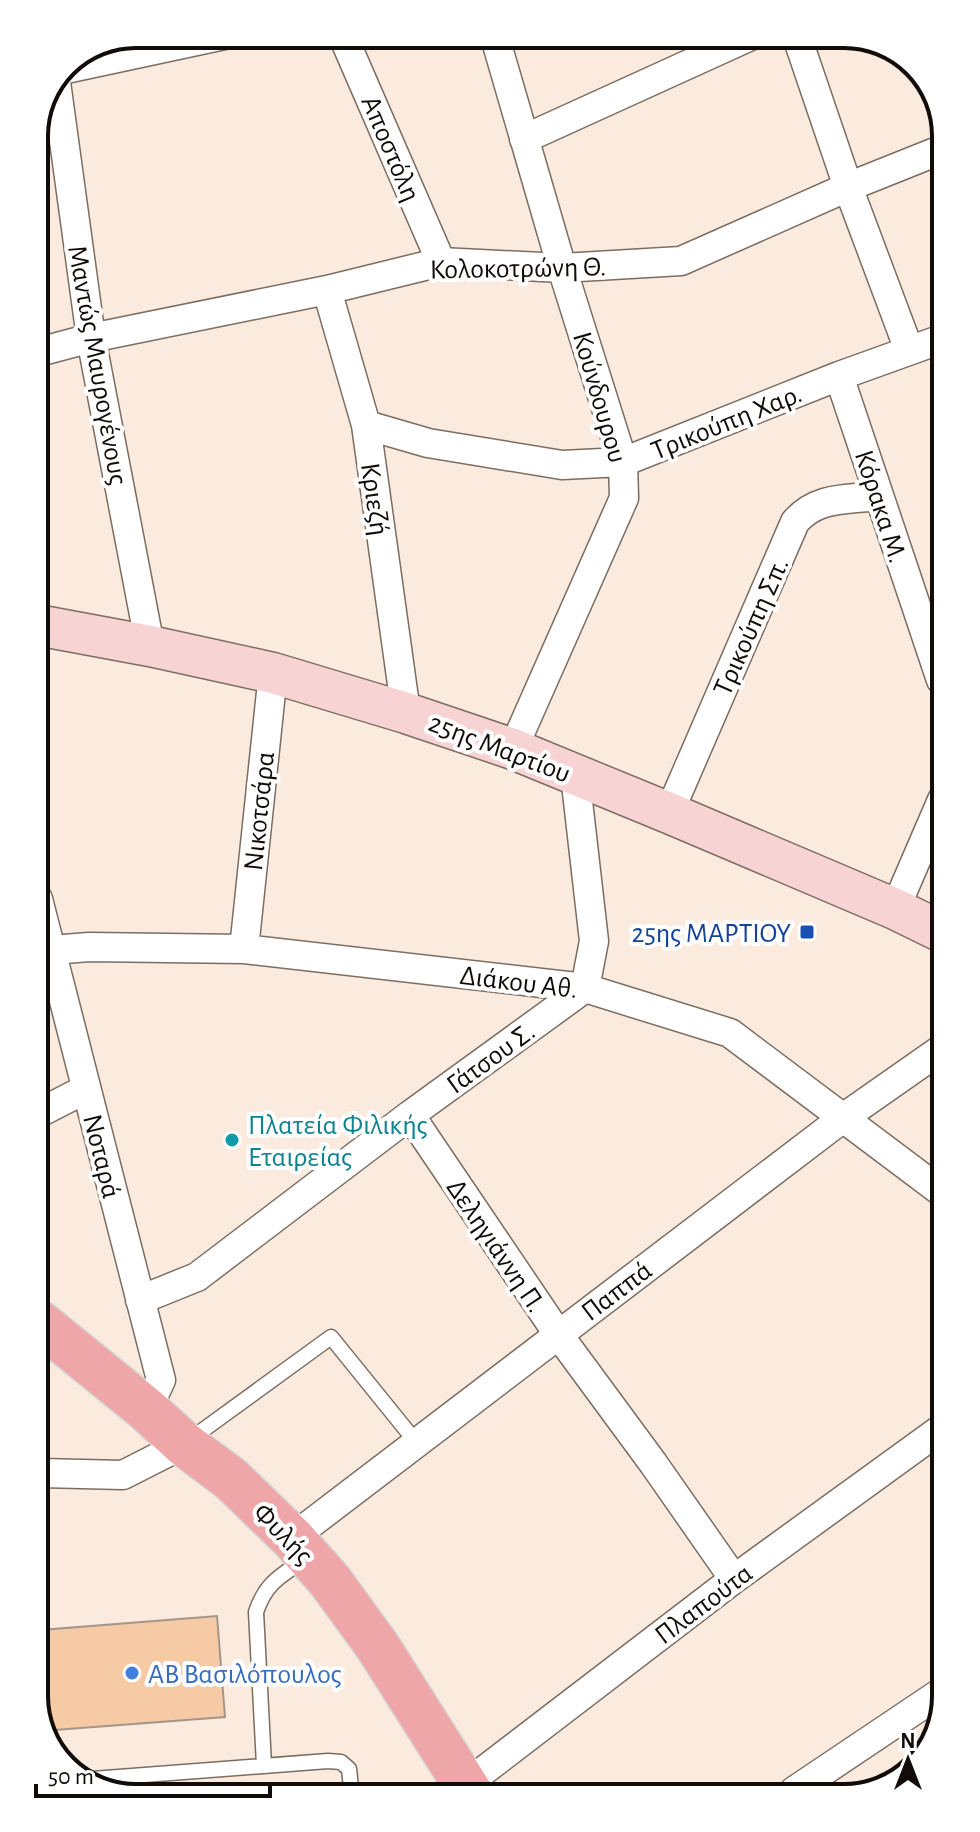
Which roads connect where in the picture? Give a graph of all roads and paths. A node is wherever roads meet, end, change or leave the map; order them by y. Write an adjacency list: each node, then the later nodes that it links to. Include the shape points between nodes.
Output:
1 (164, 48): 6 (street)
2 (348, 48): 11 (street, Αποστόλη)
3 (498, 48): 8 (street, Κούνδουρου)
4 (724, 48): 8 (street)
5 (801, 48): 10 (street)
6 (85, 65)
7 (58, 97): 14 (street, Μαντώς Μαυρογένους)
8 (524, 139): 12 (street, Κούνδουρου)
9 (932, 153): 10 (street, Κολοκοτρώνη Θ.)
10 (848, 187): 12 (street, Κολοκοτρώνη Θ., via 681,261); 17 (street)
11 (441, 262): 12 (street, Κολοκοτρώνη Θ.); 13 (street, Κολοκοτρώνη Θ.)
12 (562, 268): 20 (street, Κούνδουρου)
13 (327, 290): 14 (street, Κολοκοτρώνη Θ.); 19 (street, Κριεζή)
14 (91, 338): 16 (street, Κολοκοτρώνη Θ.); 23 (street, Μαντώς Μαυρογένους)
15 (932, 342): 17 (street, Τρικούπη Χαρ.)
16 (48, 350)
17 (909, 350): 18 (street, Τρικούπη Χαρ.)
18 (839, 376): 20 (street, Τρικούπη Χαρ.); 21 (street, Κόρακα Μ.)
19 (366, 425): 20 (street, Τρικούπη Χαρ., via 428,443 562,465); 26 (street, Κριεζή)
20 (623, 462): 27 (street, Κούνδουρου, via 624,498)
21 (878, 496): 24 (street, Κόρακα Μ.); 29 (street, Τρικούπη Σπ., via 820,503 795,522)
22 (48, 627): 23 (main road, 25ης Μαρτίου)
23 (150, 646): 25 (main road, 25ης Μαρτίου)
24 (932, 654)
25 (273, 673): 26 (main road, 25ης Μαρτίου); 33 (street, Νικοτσάρα)
26 (406, 713): 27 (main road, 25ης Μαρτίου)
27 (513, 749): 28 (main road, 25ης Μαρτίου)
28 (575, 775): 29 (main road, 25ης Μαρτίου); 36 (street, via 594,941)
29 (669, 813): 31 (main road, 25ης Μαρτίου)
30 (932, 823): 31 (street)
31 (895, 909): 32 (main road, 25ης Μαρτίου)
32 (932, 927)
33 (244, 949): 34 (street, Διάκου Αθ., via 89,947); 36 (street, Διάκου Αθ.)
34 (48, 953)
35 (48, 963): 38 (street, Νοταρά)
36 (585, 988): 40 (street, Γάτσου Σ.); 41 (street, Διάκου Αθ., via 730,1033)
37 (932, 1056): 41 (street, Παππά)
38 (86, 1089): 39 (street); 43 (street, Νοταρά)
39 (48, 1108)
40 (410, 1115): 43 (street, Γάτσου Σ., via 197,1277); 45 (street, Δεληγιάννη Π.)
41 (843, 1118): 42 (street, Διάκου Αθ.); 45 (street, Παππά)
42 (932, 1185)
43 (140, 1300): 46 (street, Νοταρά, via 161,1380)
44 (48, 1330): 46 (main road, Φυλής)
45 (558, 1334): 48 (street, Παππά); 52 (street, Δεληγιάννη Π.)
46 (147, 1410): 49 (main road, Φυλής)
47 (932, 1440): 52 (street, Πλαπούτα)
48 (416, 1442): 49 (lane, via 331,1337); 51 (street, Παππά)
49 (184, 1444): 50 (street, via 123,1475); 51 (main road, Φυλής, via 231,1479)
50 (48, 1473)
51 (300, 1547): 54 (lane, via 262,1595 256,1612); 57 (main road, Φυλής, via 378,1647)
52 (734, 1579): 58 (street, Πλαπούτα)
53 (932, 1699): 59 (street)
54 (264, 1765): 55 (lane); 56 (lane, via 341,1762 349,1769)
55 (105, 1778)
56 (351, 1784)
57 (464, 1784)
58 (476, 1784)
59 (804, 1784)

